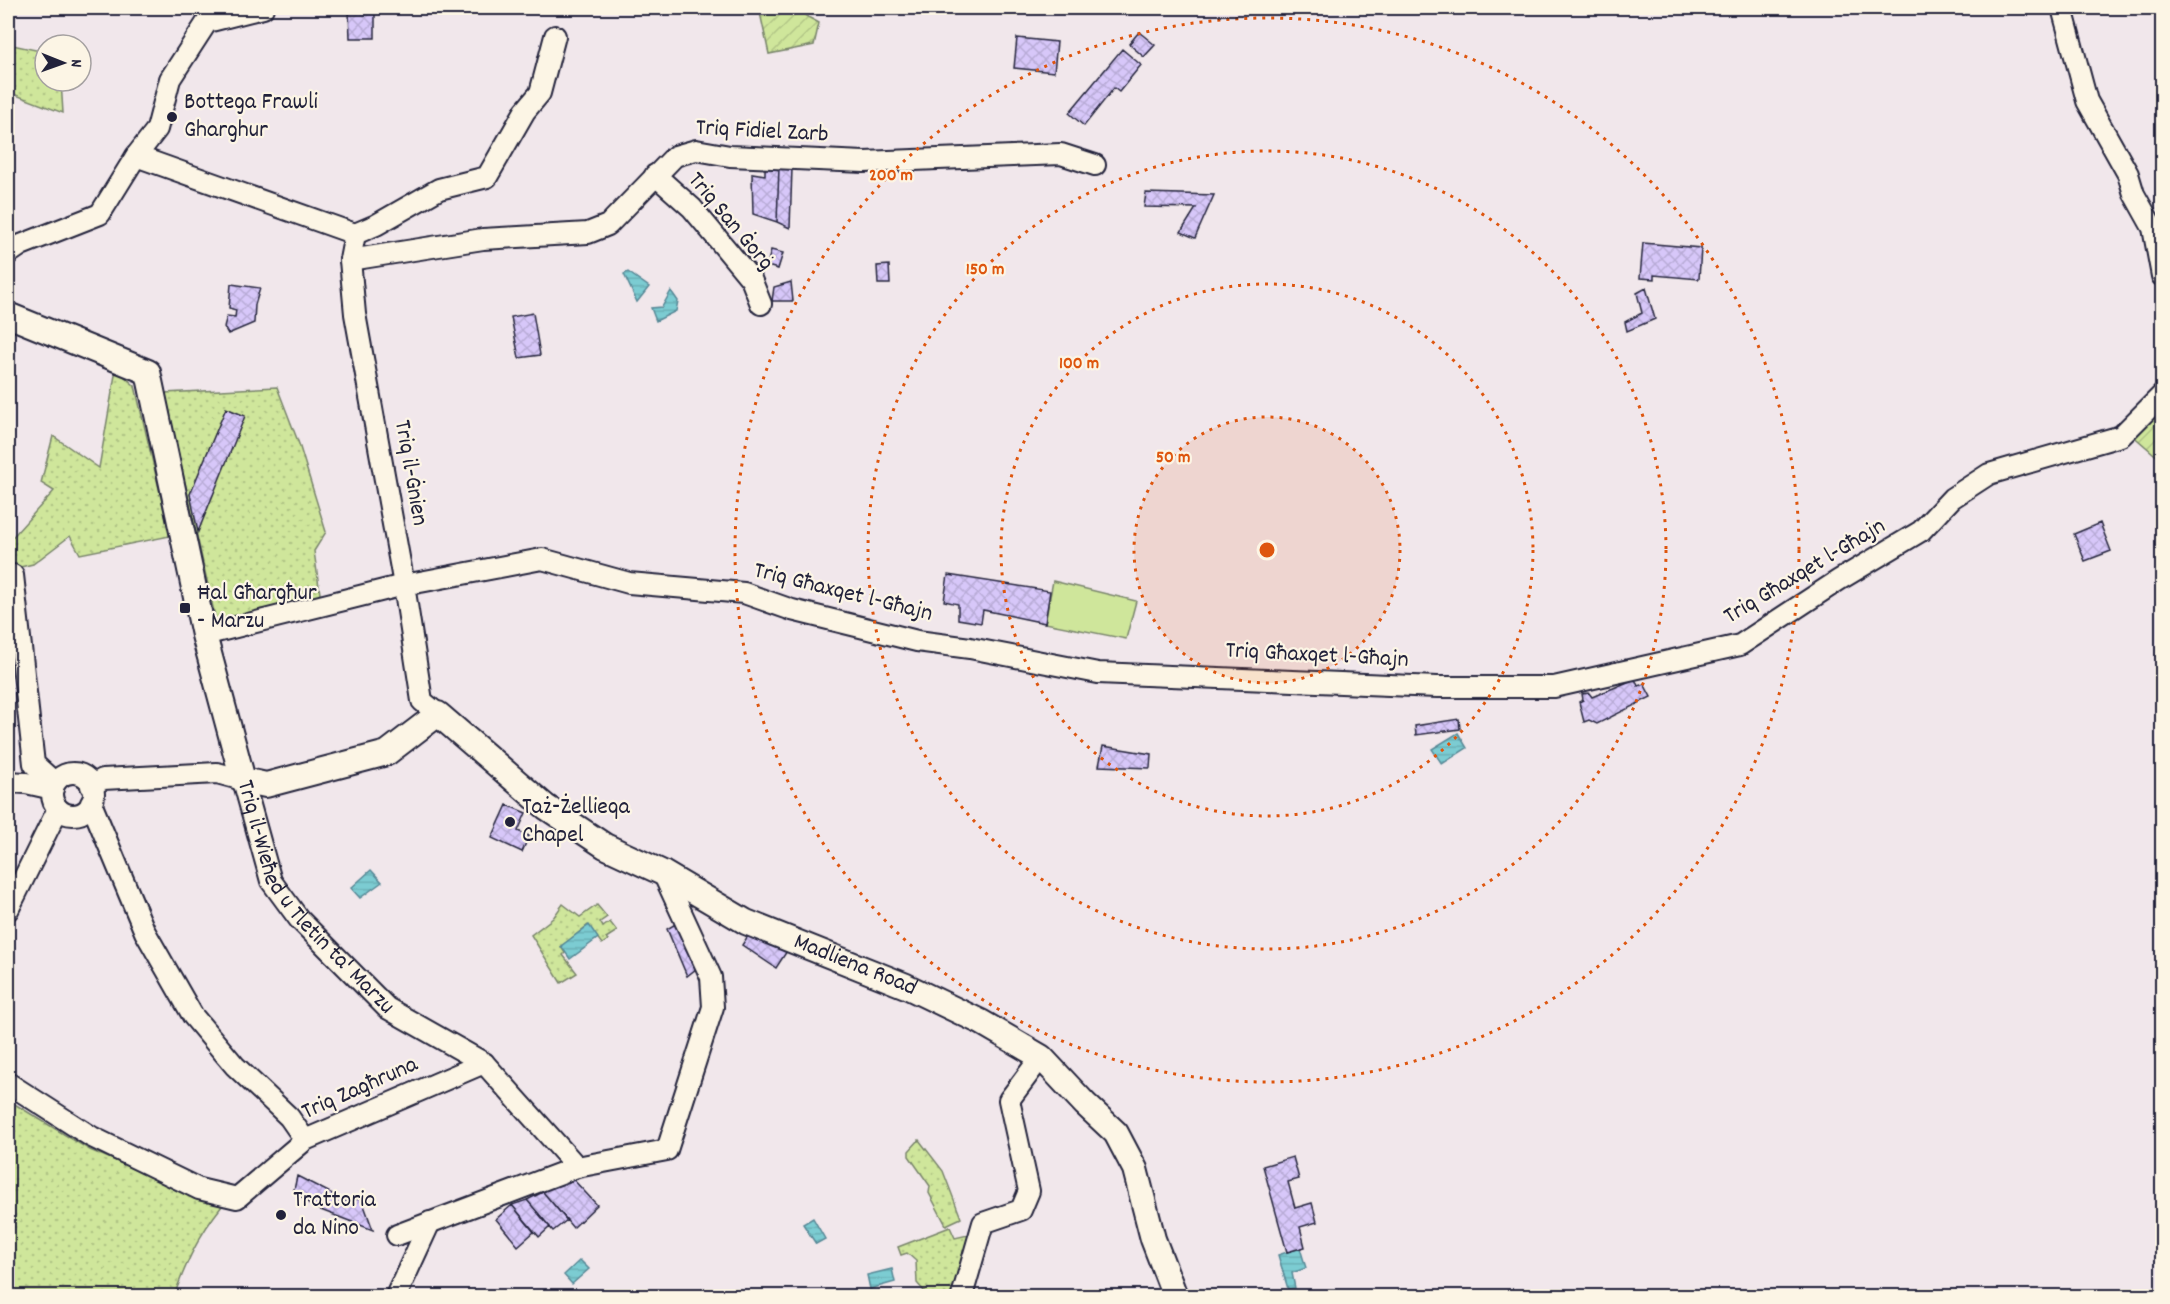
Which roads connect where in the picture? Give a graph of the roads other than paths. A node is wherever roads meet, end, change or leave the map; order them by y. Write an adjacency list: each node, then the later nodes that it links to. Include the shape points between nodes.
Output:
1 (262, 8): 4 (street, via 207,22 170,79 158,129)
2 (2062, 8): 10 (street, via 2087,101 2153,228)
3 (555, 36): 7 (street, via 540,93 525,111 487,177 439,189)
4 (136, 156): 7 (street); 8 (street, via 100,214 21,245)
5 (1095, 165): 6 (street, Triq Fidiel Zarb, via 1061,154 864,162 730,156 696,150 675,156)
6 (655, 175): 9 (street, Triq Fidiel Zarb, via 608,225 588,233 483,239); 11 (street, Triq San Ġorġ, via 692,208 751,279)
7 (355, 234): 9 (street, Triq il-Ġnien)
8 (8, 254)
9 (350, 260): 15 (street, Triq il-Ġnien, via 355,314)
10 (2163, 276)
11 (761, 304)
12 (8, 315): 16 (street, Triq il-Wieħed u Tletin ta' Marzu, via 148,372)
13 (2163, 395): 15 (street, Triq Għaxqet l-Għajn, via 2121,436 1989,474 1952,498 1921,531 1740,645 1554,687 1437,687 1098,673 917,641 744,594 629,583 542,560)
14 (13, 575): 20 (street, via 34,764)
15 (404, 585): 16 (street, Triq Għaxqet l-Għajn); 17 (street, Triq il-Ġnien, via 422,700)
16 (204, 635): 18 (street, Triq il-Wieħed u Tletin ta' Marzu)
17 (438, 714): 18 (street, via 387,753 266,785); 23 (street, Madliena Road, via 546,807 605,846)
18 (243, 780): 21 (street, via 217,773 103,779); 26 (street, Triq il-Wieħed u Tletin ta' Marzu, via 271,881 299,919 387,1008)
19 (8, 782): 20 (street)
20 (54, 786): 21 (street, via 65,775 77,774 88,780); 22 (street, via 53,800)
21 (91, 794): 22 (street, via 88,808 77,815); 28 (street, via 145,932 193,1017 235,1066 289,1117)
22 (58, 809): 24 (street)
23 (663, 873): 25 (street, Madliena Road, via 746,922 906,986 981,1022); 29 (street, via 711,977 713,1007 666,1150)
24 (8, 910)
25 (1041, 1057): 33 (street, via 1009,1100 1029,1191 1021,1210 983,1223); 34 (street, Madliena Road, via 1116,1133 1135,1169 1153,1239)
26 (484, 1063): 28 (street, Triq Zagħruna); 29 (street, Triq il-Wieħed u Tletin ta' Marzu)
27 (8, 1083): 28 (street, Triq Zagħruna, via 92,1137 199,1189 237,1198)
28 (306, 1140)
29 (577, 1167): 30 (street)
30 (430, 1222): 31 (street); 32 (street)
31 (397, 1235)
32 (396, 1296)
33 (962, 1296)
34 (1175, 1296)

